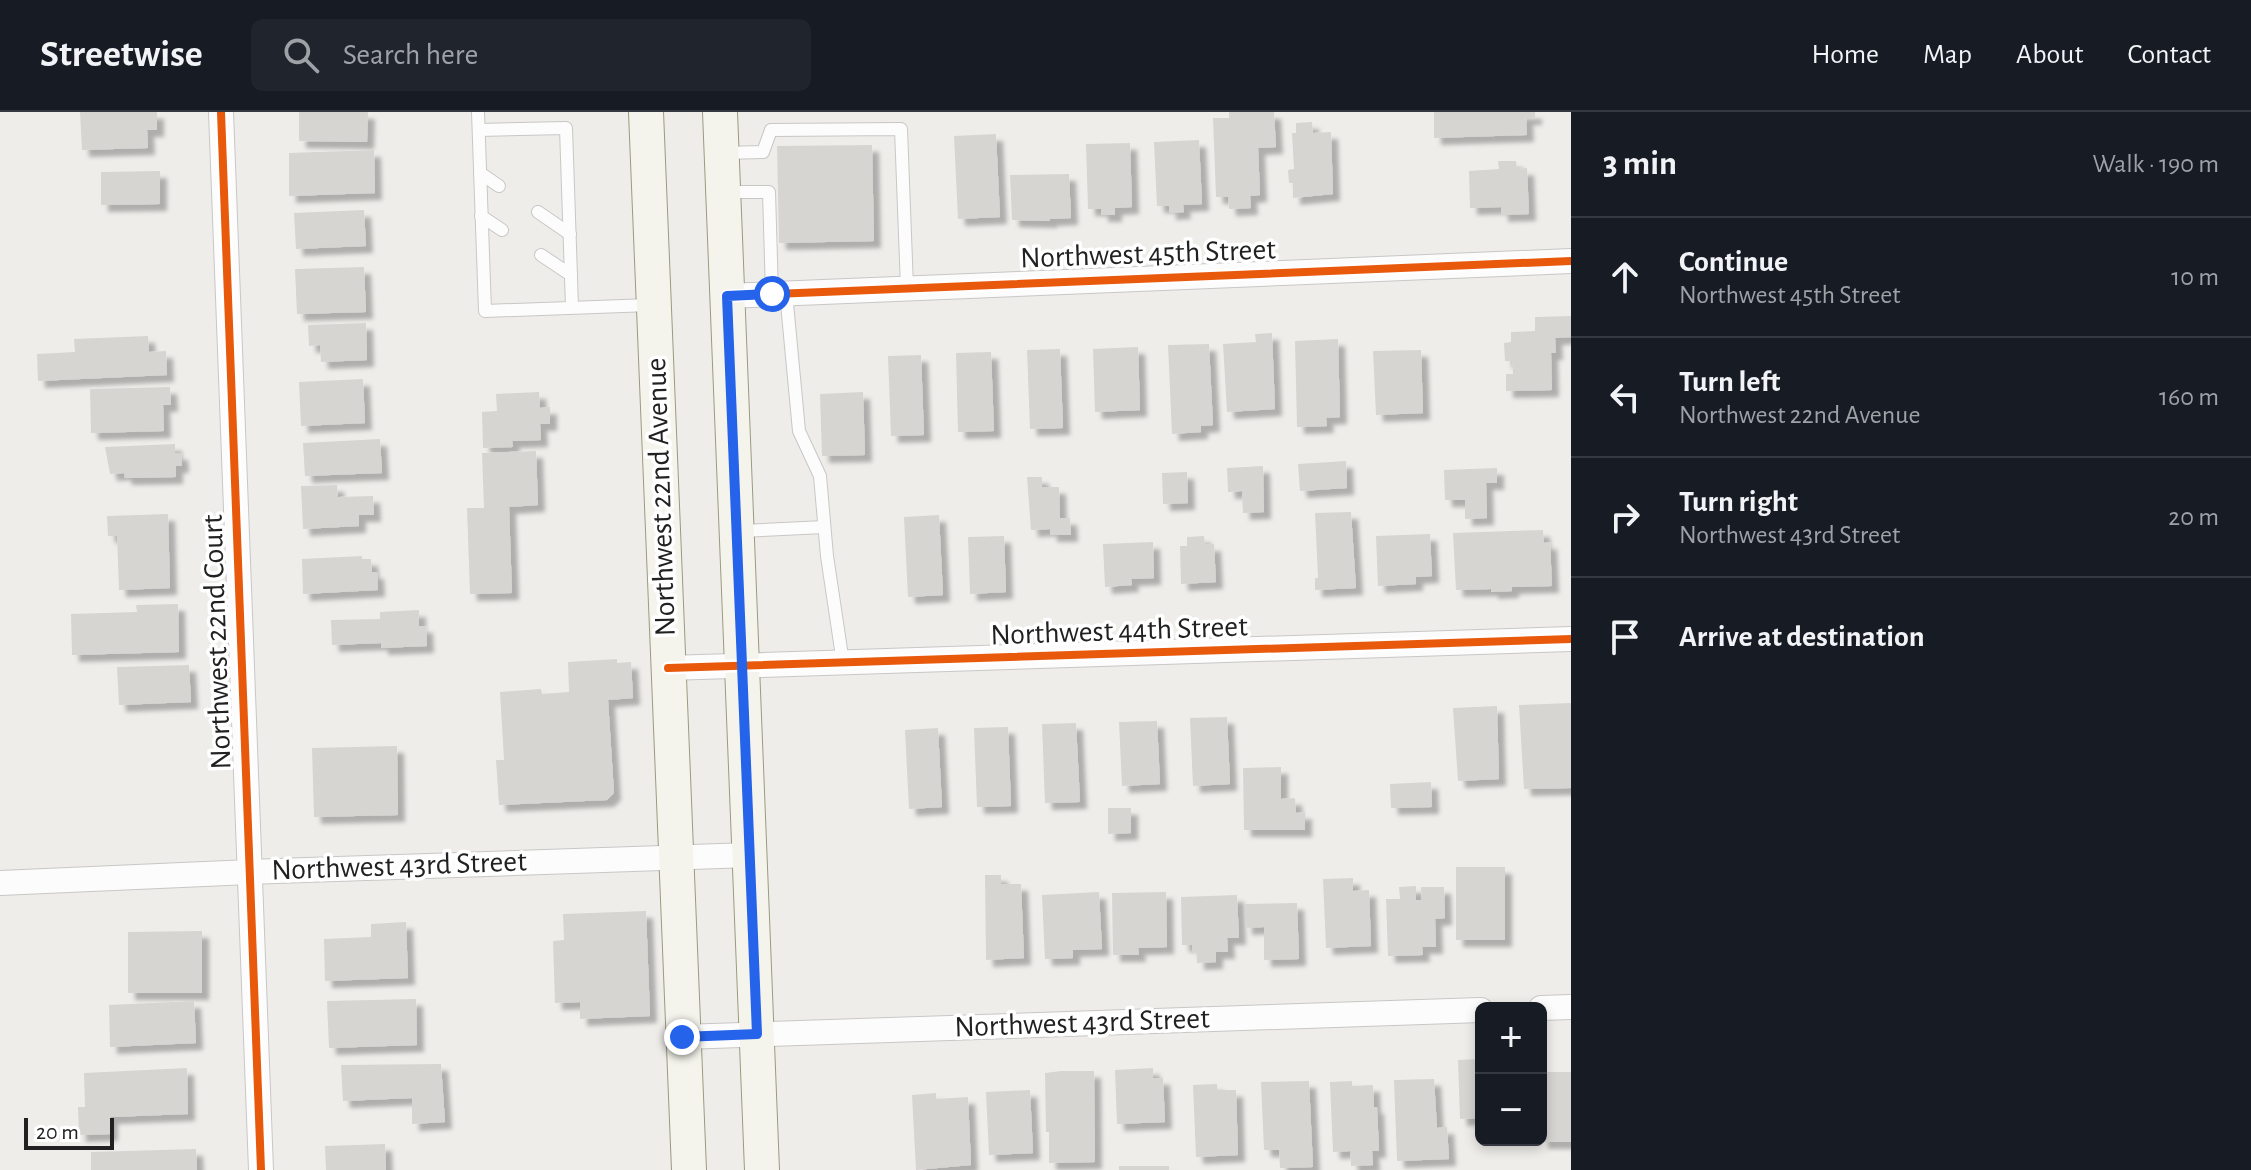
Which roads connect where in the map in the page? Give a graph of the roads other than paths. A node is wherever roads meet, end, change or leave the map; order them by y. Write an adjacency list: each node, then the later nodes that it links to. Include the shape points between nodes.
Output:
1 (221, 112): 30 (street, Northwest 22nd Court)
2 (478, 112): 5 (lane)
3 (646, 112): 20 (main road, Northwest 22nd Avenue)
4 (720, 112): 6 (main road)
5 (479, 130): 7 (lane); 13 (lane, via 566,128)
6 (722, 153): 9 (main road); 17 (lane, via 763,152 771,130 901,129)
7 (480, 173): 8 (lane); 11 (lane)
8 (499, 186)
9 (723, 192): 18 (lane, via 769,192); 19 (main road)
10 (538, 212): 13 (lane)
11 (481, 216): 12 (lane); 21 (lane, via 485,311)
12 (502, 230)
13 (570, 234): 16 (lane)
14 (541, 255): 16 (lane)
15 (1571, 261): 17 (street, Northwest 45th Street)
16 (571, 275): 21 (lane)
17 (907, 288): 18 (street, Northwest 45th Street)
18 (779, 294): 19 (street, Northwest 45th Street); 22 (lane, via 799,431 820,476)
19 (727, 296): 23 (main road)
20 (654, 305): 21 (lane); 27 (main road, Northwest 22nd Avenue)
21 (572, 307)
22 (824, 527): 23 (lane); 25 (lane)
23 (737, 531): 26 (main road)
24 (1571, 639): 25 (street, Northwest 44th Street)
25 (843, 664): 26 (street, Northwest 44th Street)
26 (742, 667): 27 (street, Northwest 44th Street); 28 (main road)
27 (668, 668): 29 (main road, Northwest 22nd Avenue)
28 (750, 855): 29 (street, Northwest 43rd Street); 35 (main road)
29 (675, 857): 30 (street, Northwest 43rd Street); 36 (main road, Northwest 22nd Avenue)
30 (250, 872): 31 (street, Northwest 43rd Street); 37 (street, Northwest 22nd Court)
31 (0, 883)
32 (1571, 1007): 33 (street)
33 (1547, 1008)
34 (1475, 1010): 35 (street, Northwest 43rd Street)
35 (757, 1034): 36 (street, Northwest 43rd Street); 39 (main road)
36 (682, 1037): 38 (main road, Northwest 22nd Avenue)
37 (261, 1170)
38 (689, 1170)
39 (762, 1170)

